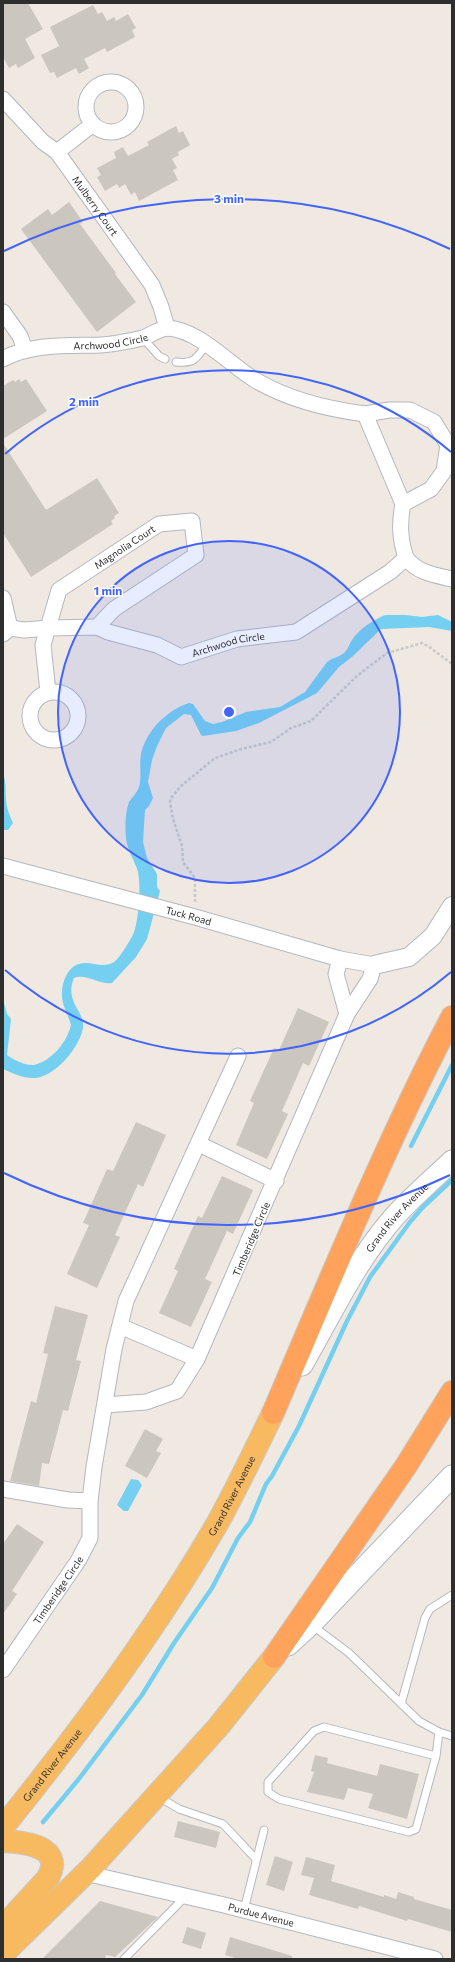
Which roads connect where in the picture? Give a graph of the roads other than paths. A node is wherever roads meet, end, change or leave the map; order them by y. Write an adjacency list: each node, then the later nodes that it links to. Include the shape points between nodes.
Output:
1 (3, 99): 3 (street, Mulberry Court, via 43,142)
2 (93, 124): 3 (street)
3 (57, 152): 5 (street, Mulberry Court, via 152,285)
4 (3, 312): 8 (street, via 20,336)
5 (167, 328): 6 (street, Archwood Circle); 7 (street, via 191,334)
6 (142, 338): 8 (street, Archwood Circle, via 103,345 63,345); 10 (lane, via 159,356)
7 (206, 345): 11 (lane, via 196,359 188,363); 12 (street, via 277,392 310,404)
8 (25, 350): 9 (street, Archwood Circle)
9 (3, 359)
10 (166, 359)
11 (176, 362)
12 (365, 414): 13 (street); 13 (street, via 410,410 434,422 448,445 444,471 431,489)
13 (403, 504): 14 (street, via 399,521)
14 (406, 558): 15 (street, via 413,567); 17 (street, Archwood Circle, via 390,572 296,632 237,639 181,657 157,645)
15 (452, 579)
16 (3, 598): 19 (street, Archwood Circle)
17 (97, 627): 18 (street, Archwood Circle); 18 (street, Magnolia Court, via 114,610 196,555 192,521 159,524 59,590)
18 (49, 628): 19 (street, Archwood Circle); 20 (street, Magnolia Court, via 43,645)
19 (6, 631)
20 (48, 692)
21 (3, 866): 23 (street, Tuck Road)
22 (452, 906): 24 (street, via 433,936 409,957)
23 (340, 959): 24 (street, Tuck Road); 25 (street, via 336,974)
24 (374, 965): 25 (street, Timberidge Circle, via 370,979)
25 (347, 1014): 30 (street, Timberidge Circle)
26 (452, 1017): 35 (highway, via 413,1092 344,1246)
27 (238, 1056): 28 (street, Timberidge Circle)
28 (200, 1144): 30 (street); 31 (street, Timberidge Circle, via 126,1301)
29 (452, 1161): 35 (main road, Grand River Avenue, via 395,1217 375,1242 345,1287)
30 (276, 1180): 32 (street, Timberidge Circle)
31 (120, 1326): 32 (street); 34 (street, Timberidge Circle)
32 (197, 1359): 34 (street, Timberidge Circle, via 177,1391 146,1402)
33 (452, 1392): 41 (highway, via 406,1466)
34 (105, 1405): 38 (street, Timberidge Circle)
35 (274, 1413): 48 (highway, Grand River Avenue, via 217,1524 148,1633 66,1748)
36 (452, 1476): 40 (main road)
37 (3, 1489): 38 (street, via 68,1500)
38 (90, 1501): 42 (street, Timberidge Circle, via 90,1538 78,1562)
39 (452, 1595): 43 (lane, via 430,1609 425,1618)
40 (311, 1624): 41 (main road); 43 (lane, via 349,1653)
41 (274, 1657): 47 (highway, via 219,1726)
42 (3, 1670)
43 (401, 1704): 44 (lane, via 419,1722)
44 (438, 1732): 45 (lane); 46 (lane)
45 (452, 1736)
46 (436, 1756): 46 (lane, via 416,1829 409,1832 279,1798 268,1792 268,1782 314,1731 324,1727)
47 (157, 1796): 51 (lane, via 179,1809 222,1824); 52 (highway)
48 (3, 1827)
49 (264, 1830): 51 (lane)
50 (3, 1841): 55 (highway, via 30,1844 45,1850 52,1865 48,1878)
51 (256, 1859): 54 (lane)
52 (86, 1873): 53 (street, Purdue Avenue); 56 (highway)
53 (186, 1896): 54 (street, Purdue Avenue); 57 (lane)
54 (244, 1910): 58 (street, Purdue Avenue)
55 (3, 1927)
56 (3, 1954)
57 (124, 1959)
58 (435, 1959)

